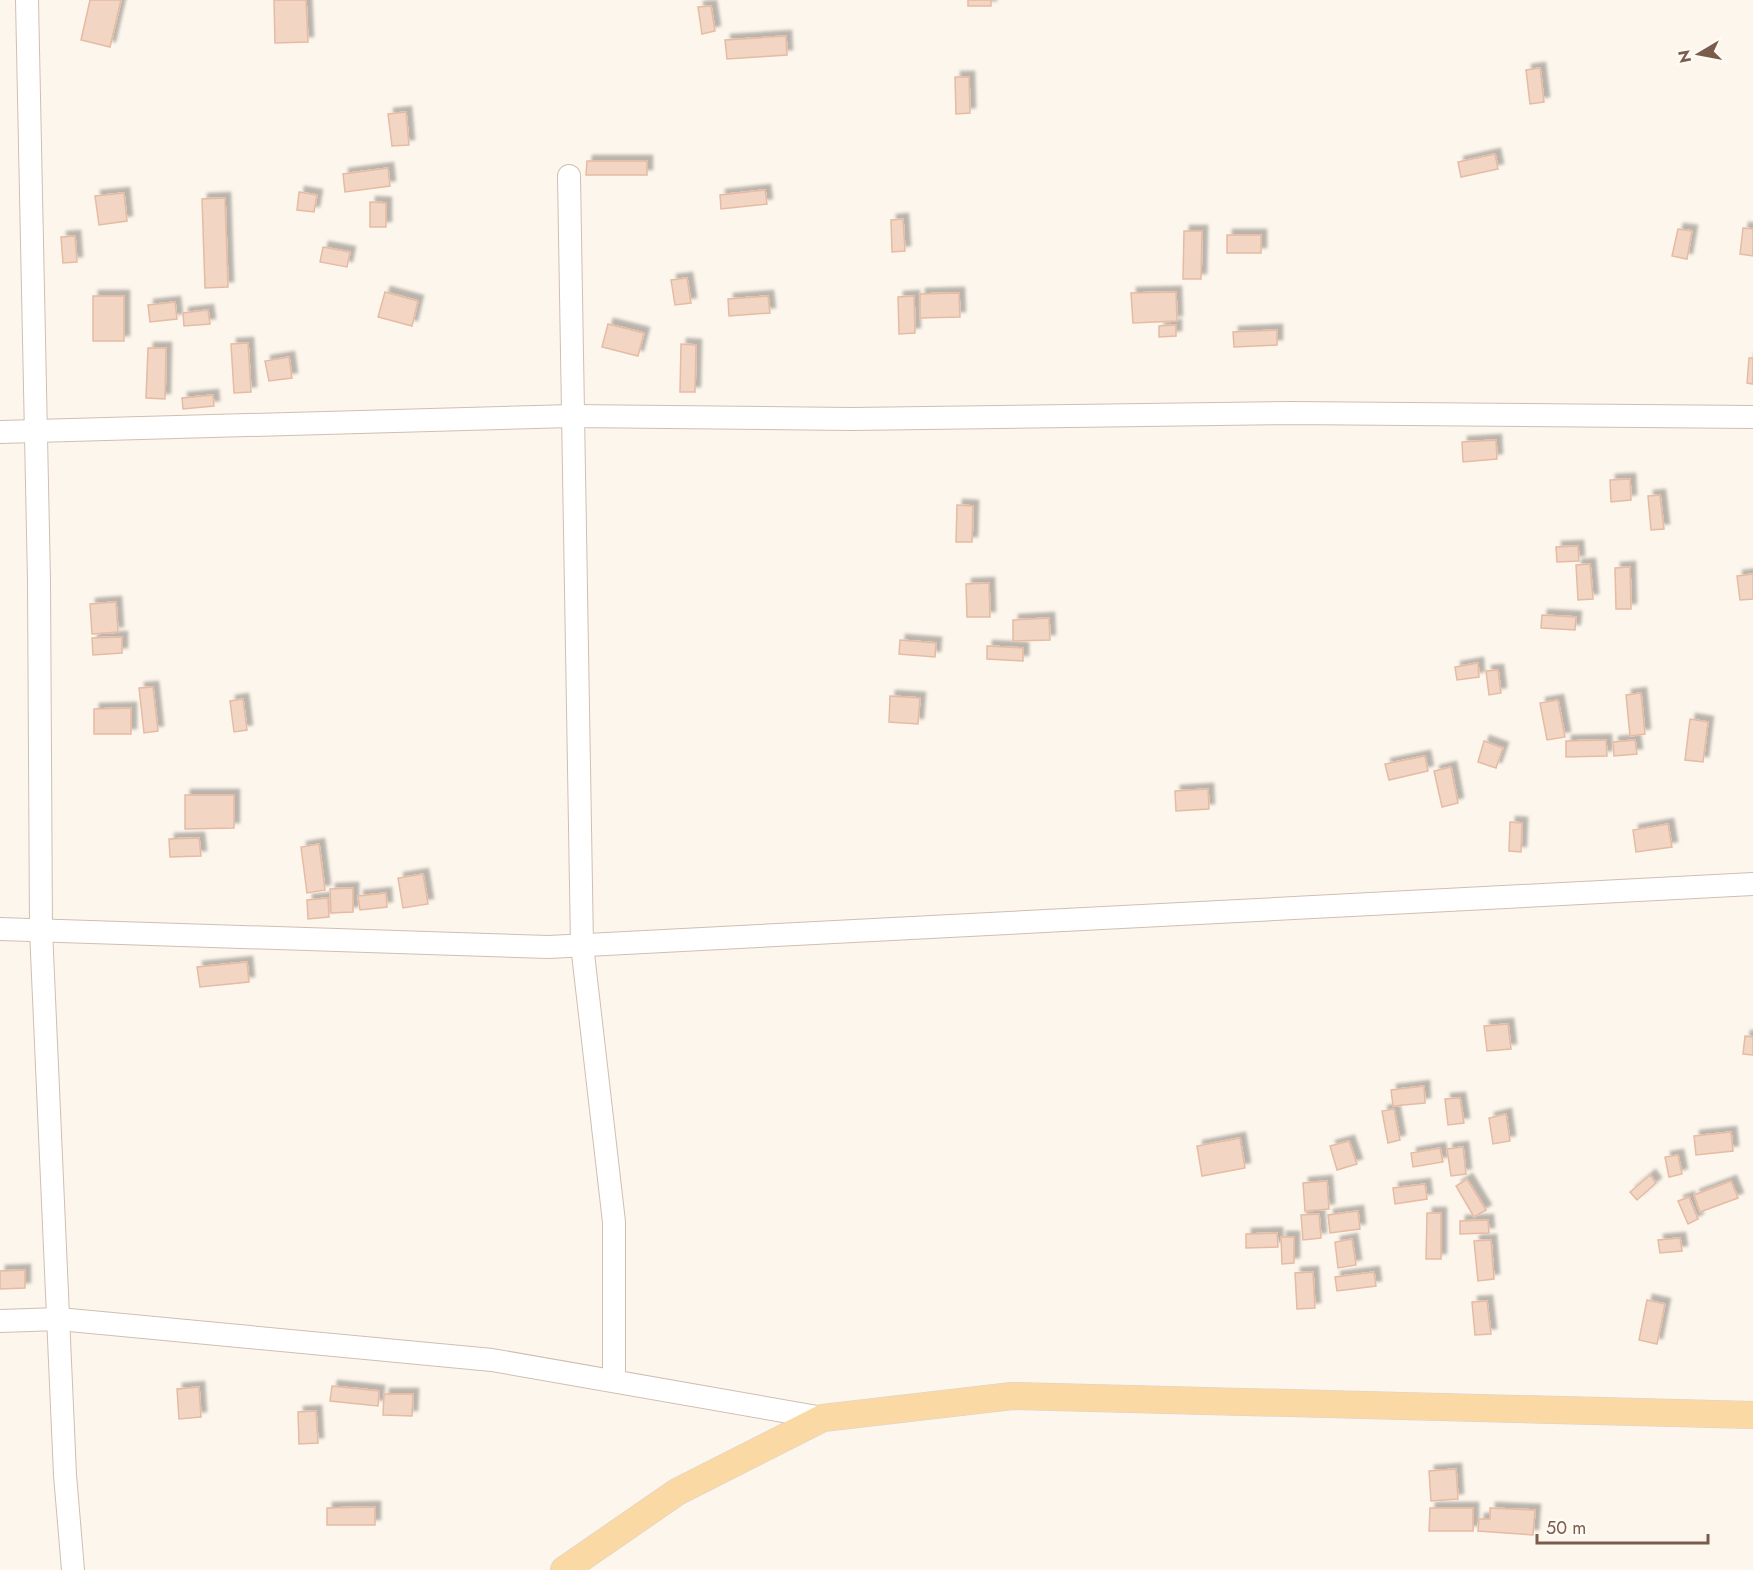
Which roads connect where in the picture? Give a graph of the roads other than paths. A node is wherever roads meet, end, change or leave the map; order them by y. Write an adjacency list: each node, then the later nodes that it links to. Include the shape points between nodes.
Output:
1 (27, 0): 6 (street)
2 (568, 176): 3 (street)
3 (573, 416): 4 (street, via 852,419 1290,413); 6 (street); 10 (street)
4 (1753, 417)
5 (0, 432): 6 (street)
6 (36, 432): 9 (street)
7 (1753, 884): 10 (street)
8 (0, 929): 9 (street)
9 (41, 930): 10 (street); 11 (street)
10 (582, 945): 13 (street, via 614,1222)
11 (58, 1319): 12 (street); 13 (street, via 492,1360); 16 (street)
12 (0, 1321)
13 (614, 1381): 15 (street)
14 (1753, 1415): 15 (main road, via 1012,1396)
15 (823, 1418): 17 (main road, via 677,1492)
16 (74, 1570)
17 (564, 1570)

